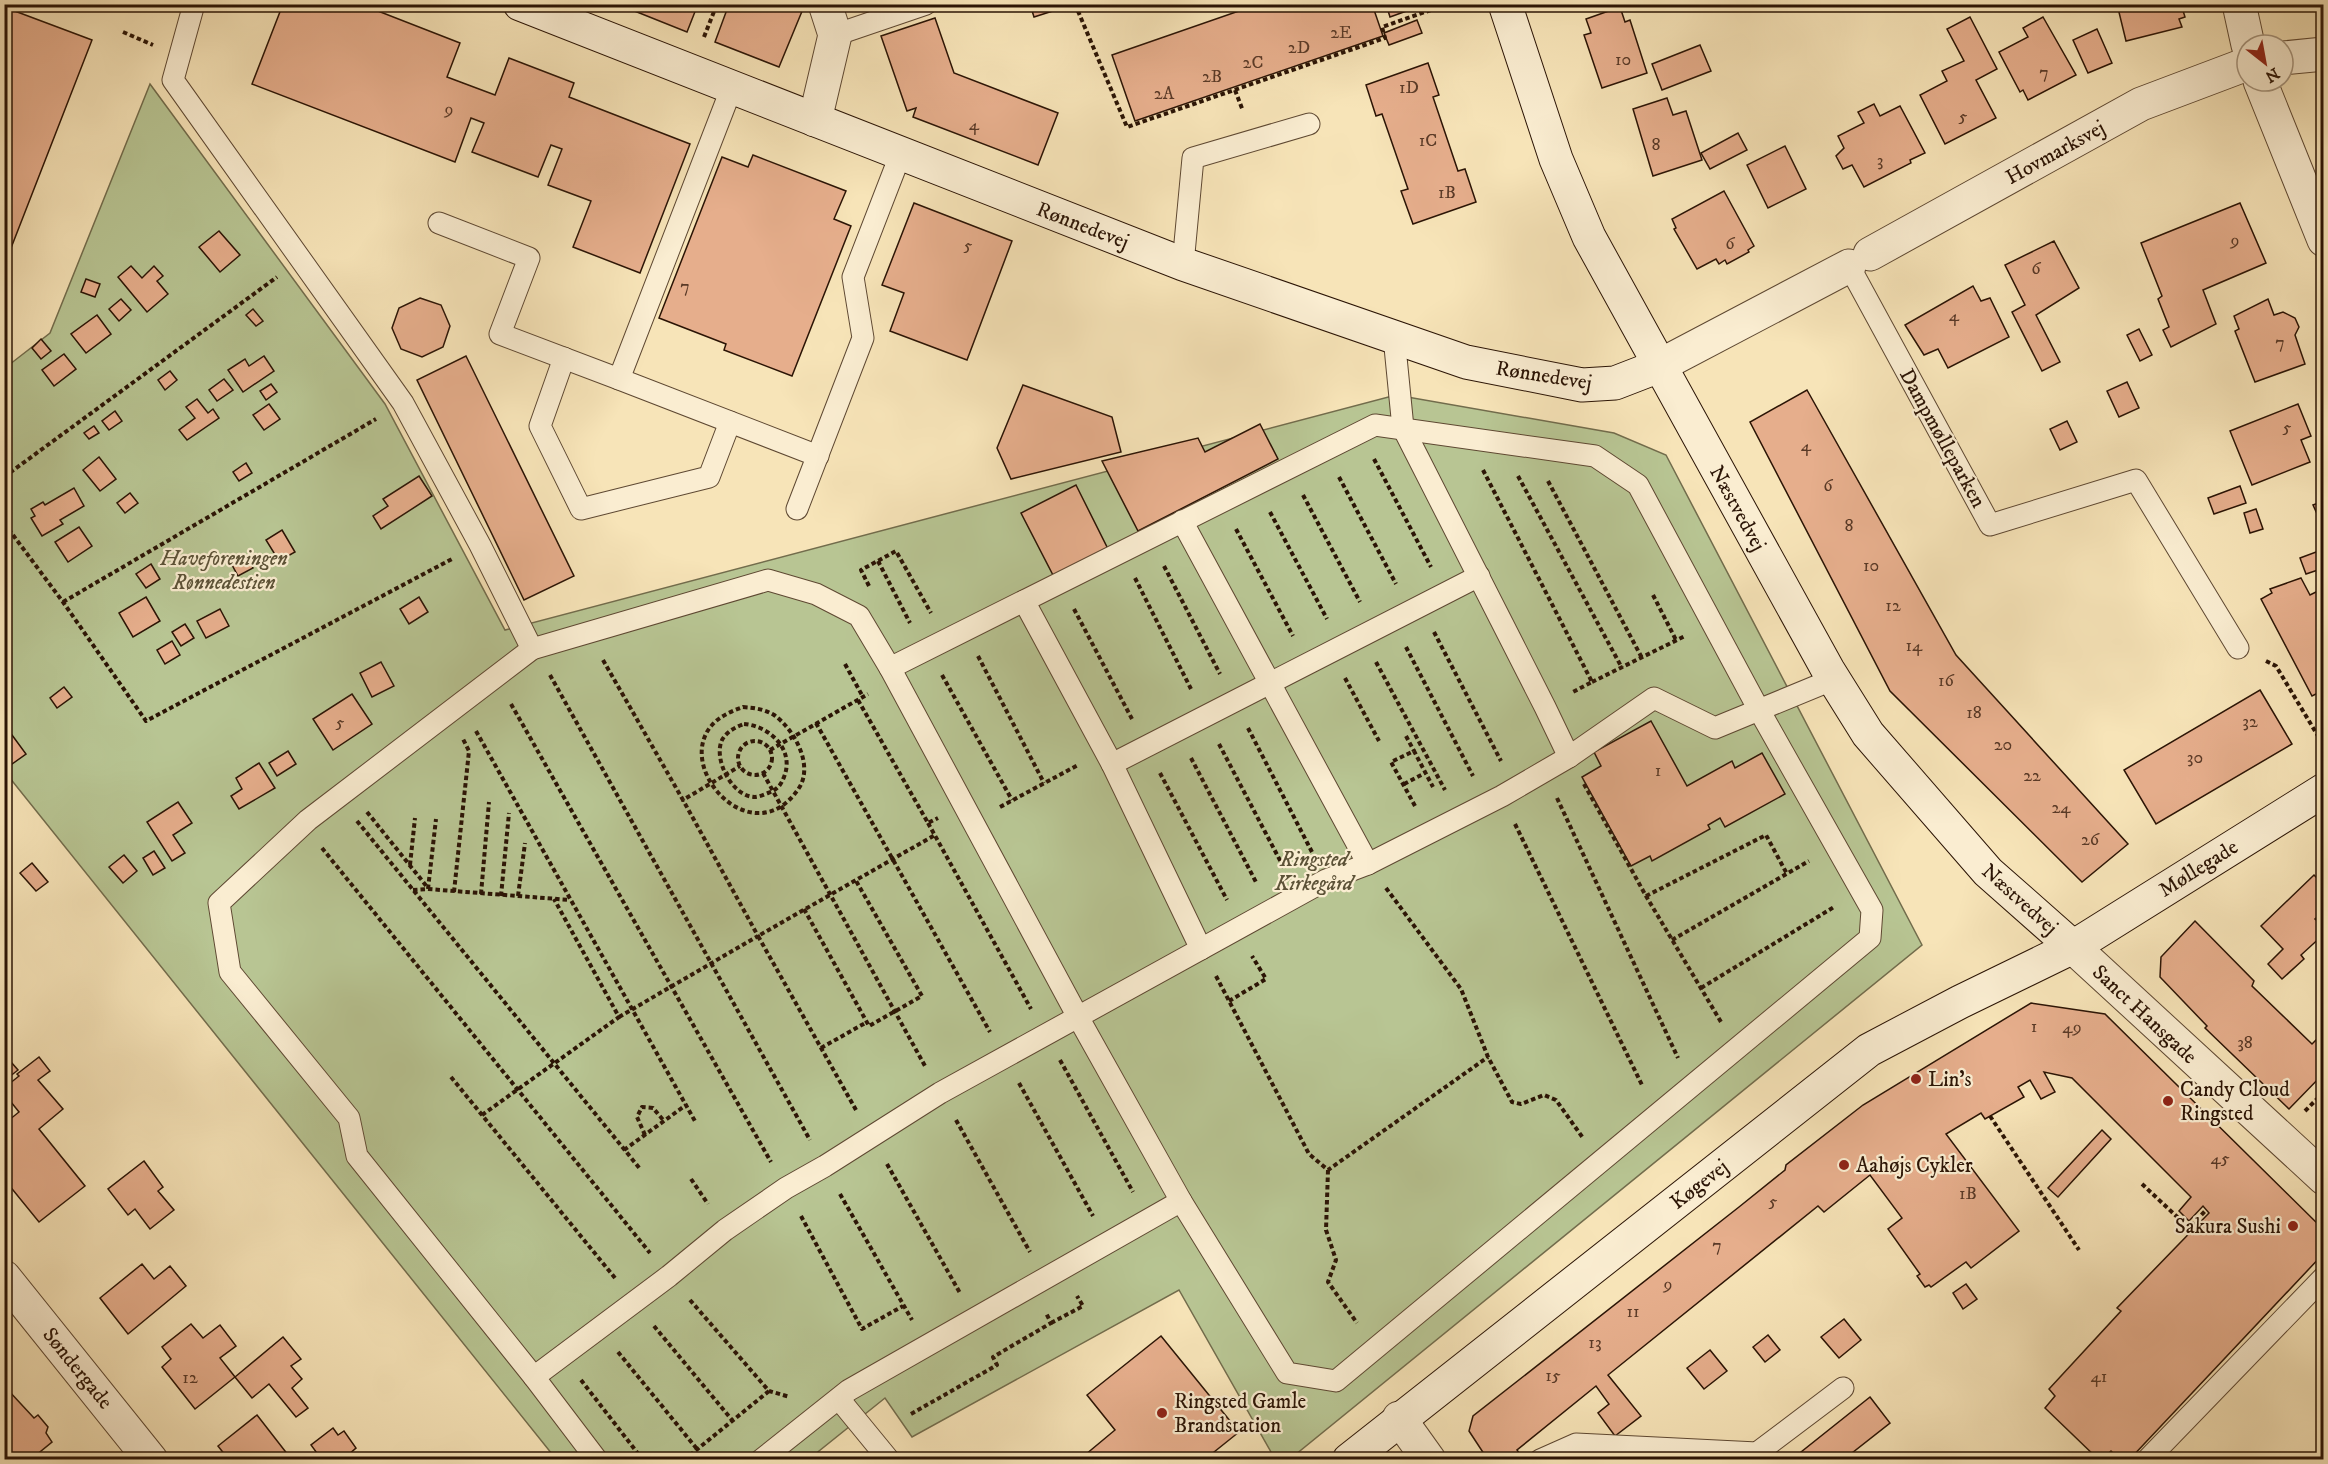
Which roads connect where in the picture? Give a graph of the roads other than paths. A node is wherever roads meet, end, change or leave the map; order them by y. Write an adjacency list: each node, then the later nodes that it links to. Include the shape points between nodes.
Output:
1 (194, 4): 33 (lane, via 173,80 403,403)
2 (520, 4): 12 (street, Rønnedevej)
3 (825, 4): 8 (street)
4 (926, 4): 8 (lane)
5 (1505, 4): 23 (street, Næstvedvej, via 1556,159 1584,227)
6 (2239, 4): 7 (street)
7 (2245, 33)
8 (835, 35): 14 (street)
9 (2324, 54): 10 (street)
10 (2295, 57)
11 (2235, 69): 19 (street, Hovmarksvej, via 2141,104)
12 (732, 87): 14 (street, Rønnedevej); 24 (lane)
13 (2265, 93): 18 (street)
14 (815, 120): 16 (street, Rønnedevej)
15 (1309, 124): 20 (lane, via 1193,158)
16 (901, 153): 20 (street, Rønnedevej); 27 (lane, via 854,277 863,338)
17 (439, 223): 22 (lane, via 529,258 500,334)
18 (2324, 240)
19 (1860, 260): 23 (street, Hovmarksvej); 32 (lane, Dampmølleparken, via 1990,525 2136,480)
20 (1183, 264): 21 (street, Rønnedevej)
21 (1394, 337): 23 (street, Rønnedevej, via 1466,362 1582,385 1615,382); 26 (lane)
22 (564, 358): 24 (lane); 25 (lane, via 540,426 581,509 709,477)
23 (1659, 366): 35 (street, Næstvedvej)
24 (619, 379): 25 (lane)
25 (730, 422): 27 (lane)
26 (1403, 428): 29 (lane, via 1375,425); 30 (lane); 37 (lane, via 1594,456 1638,484)
27 (818, 456): 28 (lane)
28 (797, 510)
29 (1182, 521): 31 (lane); 36 (lane)
30 (1479, 576): 36 (lane); 39 (lane)
31 (1024, 601): 34 (lane, via 933,647); 38 (lane)
32 (2238, 648)
33 (533, 649): 34 (lane, via 768,580 816,594 859,616); 49 (lane, via 303,825 219,903 230,972 349,1118 357,1156)
34 (893, 674): 44 (lane)
35 (1834, 679): 37 (lane); 42 (street, Næstvedvej, via 1868,734 1988,872)
36 (1270, 684): 38 (lane, via 1177,730); 41 (lane)
37 (1759, 710): 39 (lane, via 1715,728 1654,698); 46 (lane, via 1872,910 1870,938 1336,1380 1287,1373)
38 (1108, 757): 43 (lane)
39 (1569, 757): 41 (lane)
40 (2324, 790): 42 (street, Møllegade)
41 (1368, 864): 43 (lane, via 1326,880)
42 (2073, 947): 45 (street, Sanct Hansgade); 52 (street, Køgevej, via 1869,1050)
43 (1201, 948): 44 (lane)
44 (1078, 1017): 46 (lane); 49 (lane, via 940,1093 786,1188 724,1230)
45 (2324, 1178)
46 (1181, 1201): 51 (lane)
47 (4, 1277): 53 (street, Søndergade)
48 (2324, 1278): 60 (lane)
49 (534, 1377): 54 (lane)
50 (1843, 1388): 59 (lane, via 1757,1453 1576,1444)
51 (839, 1399): 55 (lane); 56 (lane)
52 (1399, 1418): 57 (street, Køgevej); 58 (street)
53 (151, 1460)
54 (597, 1460)
55 (761, 1460)
56 (889, 1460)
57 (1349, 1460)
58 (1429, 1460)
59 (1540, 1460)
60 (2147, 1460)

